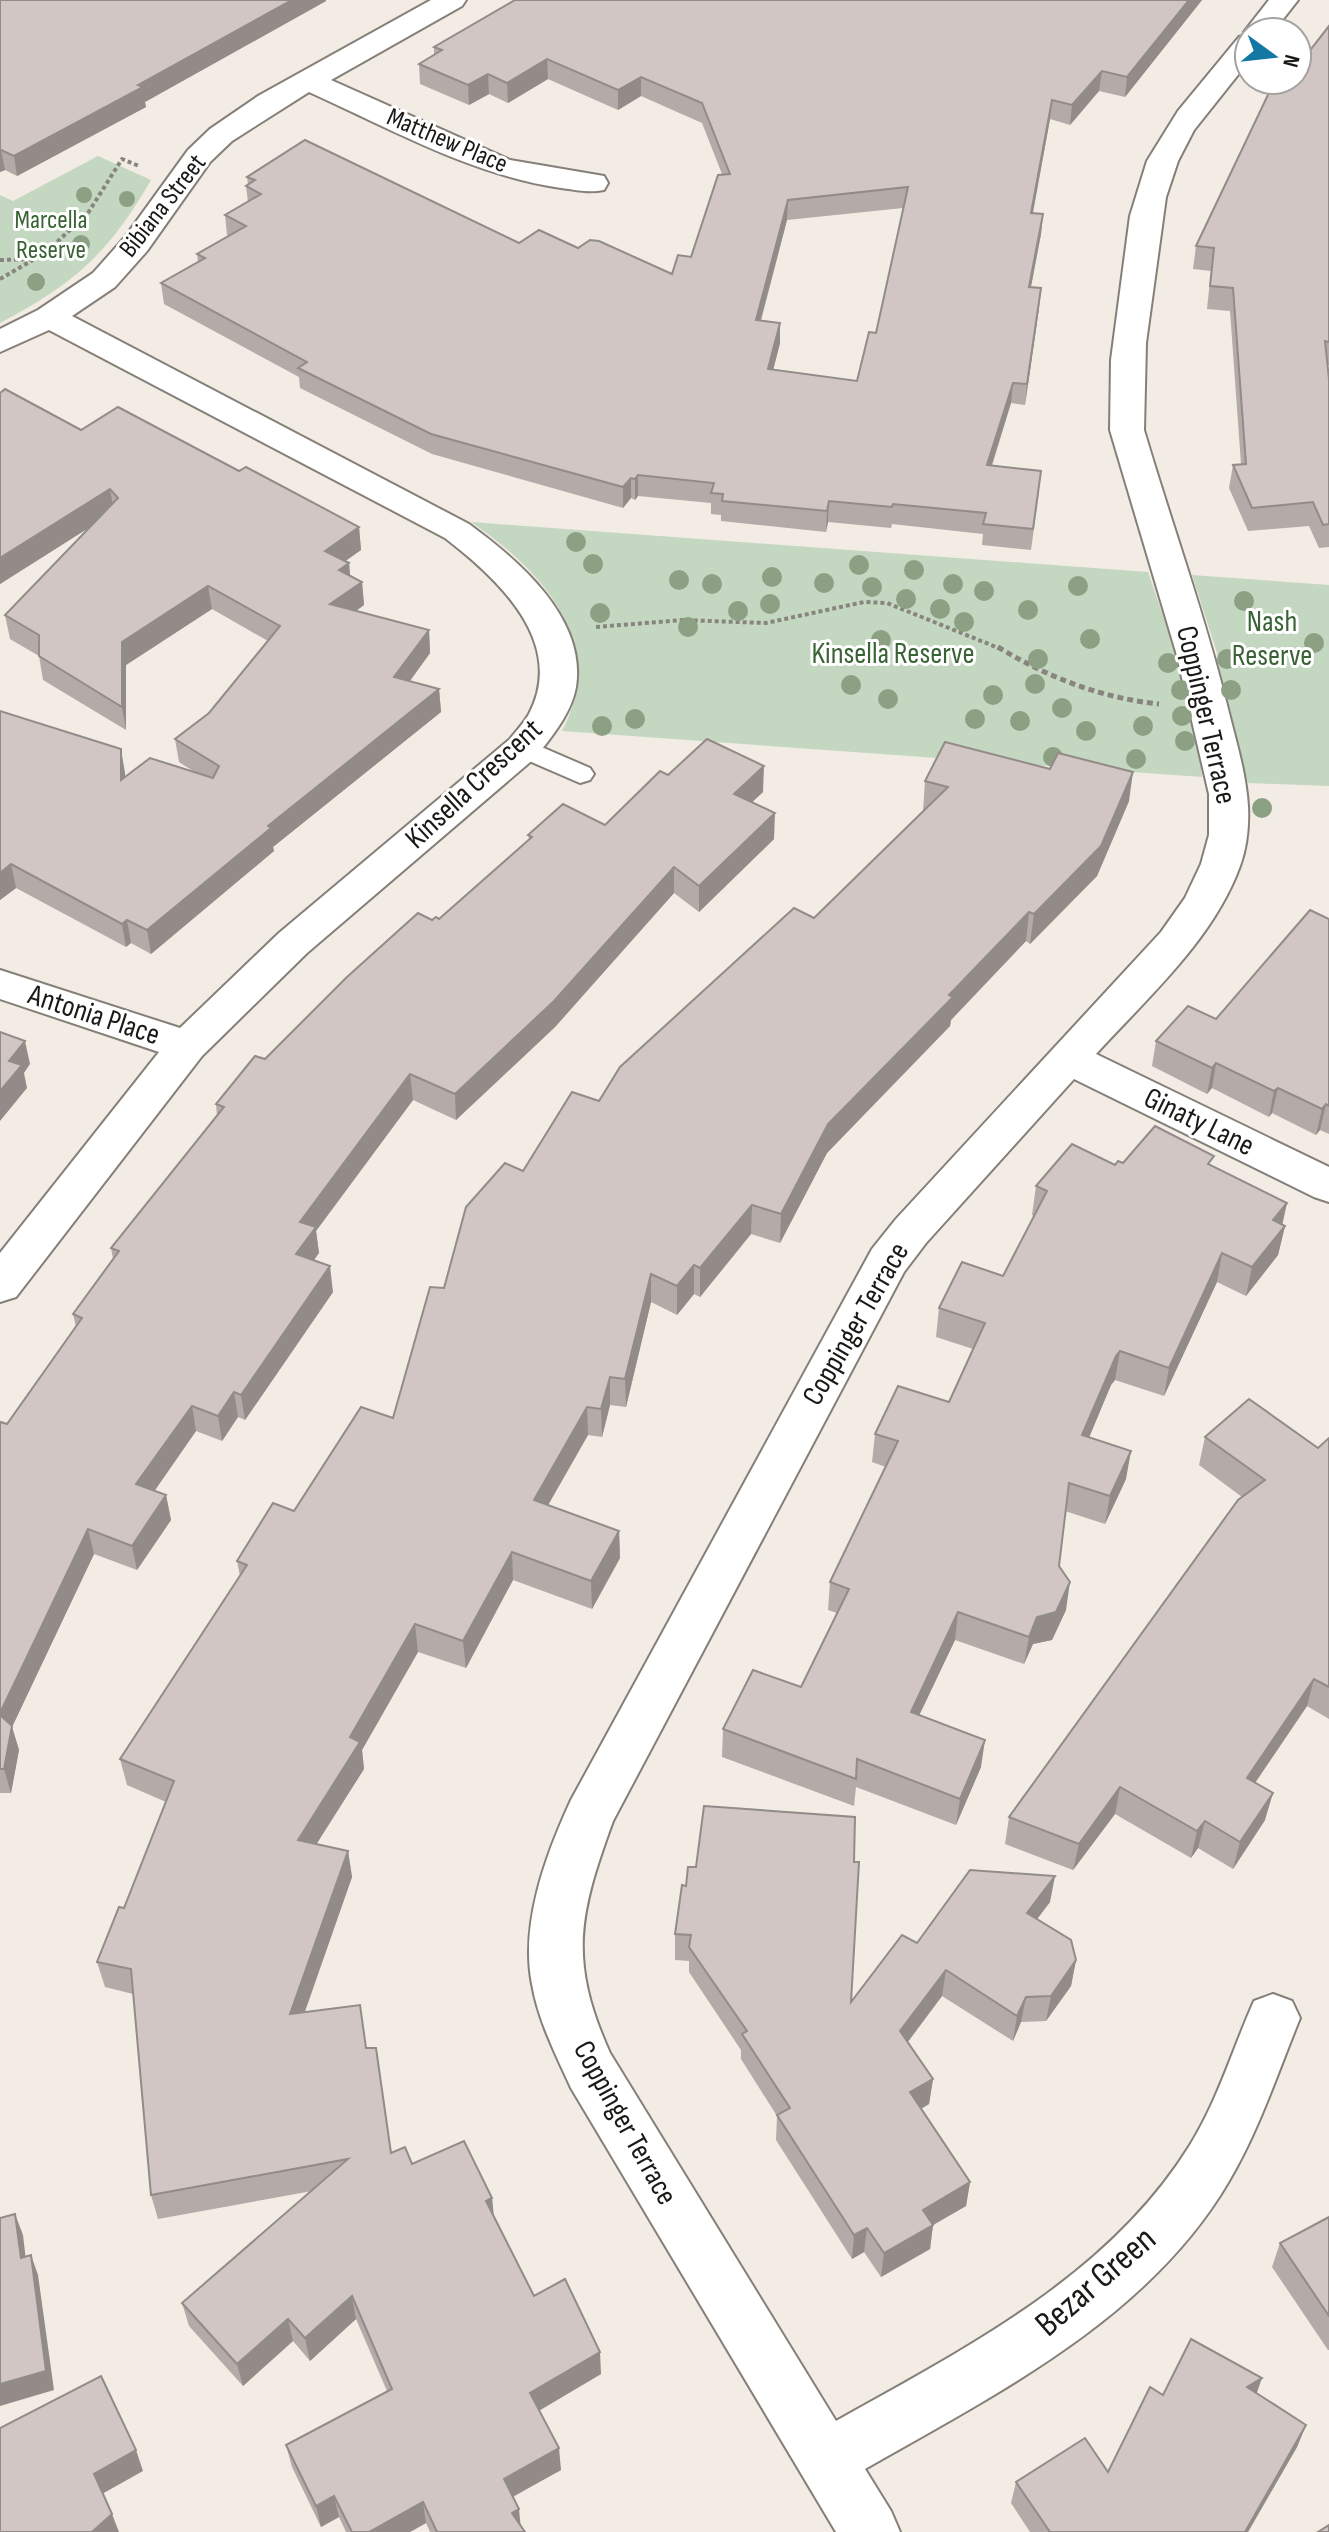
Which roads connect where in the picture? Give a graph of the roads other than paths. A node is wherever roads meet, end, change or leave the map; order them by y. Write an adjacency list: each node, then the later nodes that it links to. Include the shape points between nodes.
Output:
1 (452, 0): 5 (street, Bibiana Street)
2 (1284, 0): 3 (street)
3 (1271, 16)
4 (1233, 62): 13 (street, Coppinger Terrace, via 1188,117 1154,180 1124,399 1141,483 1209,705 1231,803 1228,838 1218,873 1197,912)
5 (307, 80): 6 (street, Matthew Place, via 499,166); 7 (street, Bibiana Street, via 221,135 104,280)
6 (593, 183)
7 (49, 317): 8 (street, Bibiana Street); 9 (street, Kinsella Crescent, via 457,531 491,554 530,599 552,635 559,660 551,713)
8 (0, 342)
9 (523, 748): 10 (lane); 12 (street, Kinsella Crescent, via 293,943)
10 (580, 774)
11 (0, 984): 12 (street, Antonia Place)
12 (187, 1046): 15 (street, Kinsella Crescent)
13 (1068, 1058): 14 (street, Ginaty Lane); 17 (street, Coppinger Terrace, via 888,1261 589,1816 571,1861 559,1916 556,1972 568,2019 590,2070)
14 (1329, 1186)
15 (0, 1285)
16 (1273, 2018): 17 (street, Bezar Green, via 1209,2163 1142,2250 1024,2345)
17 (826, 2459): 18 (street, Coppinger Terrace)
18 (870, 2532)

